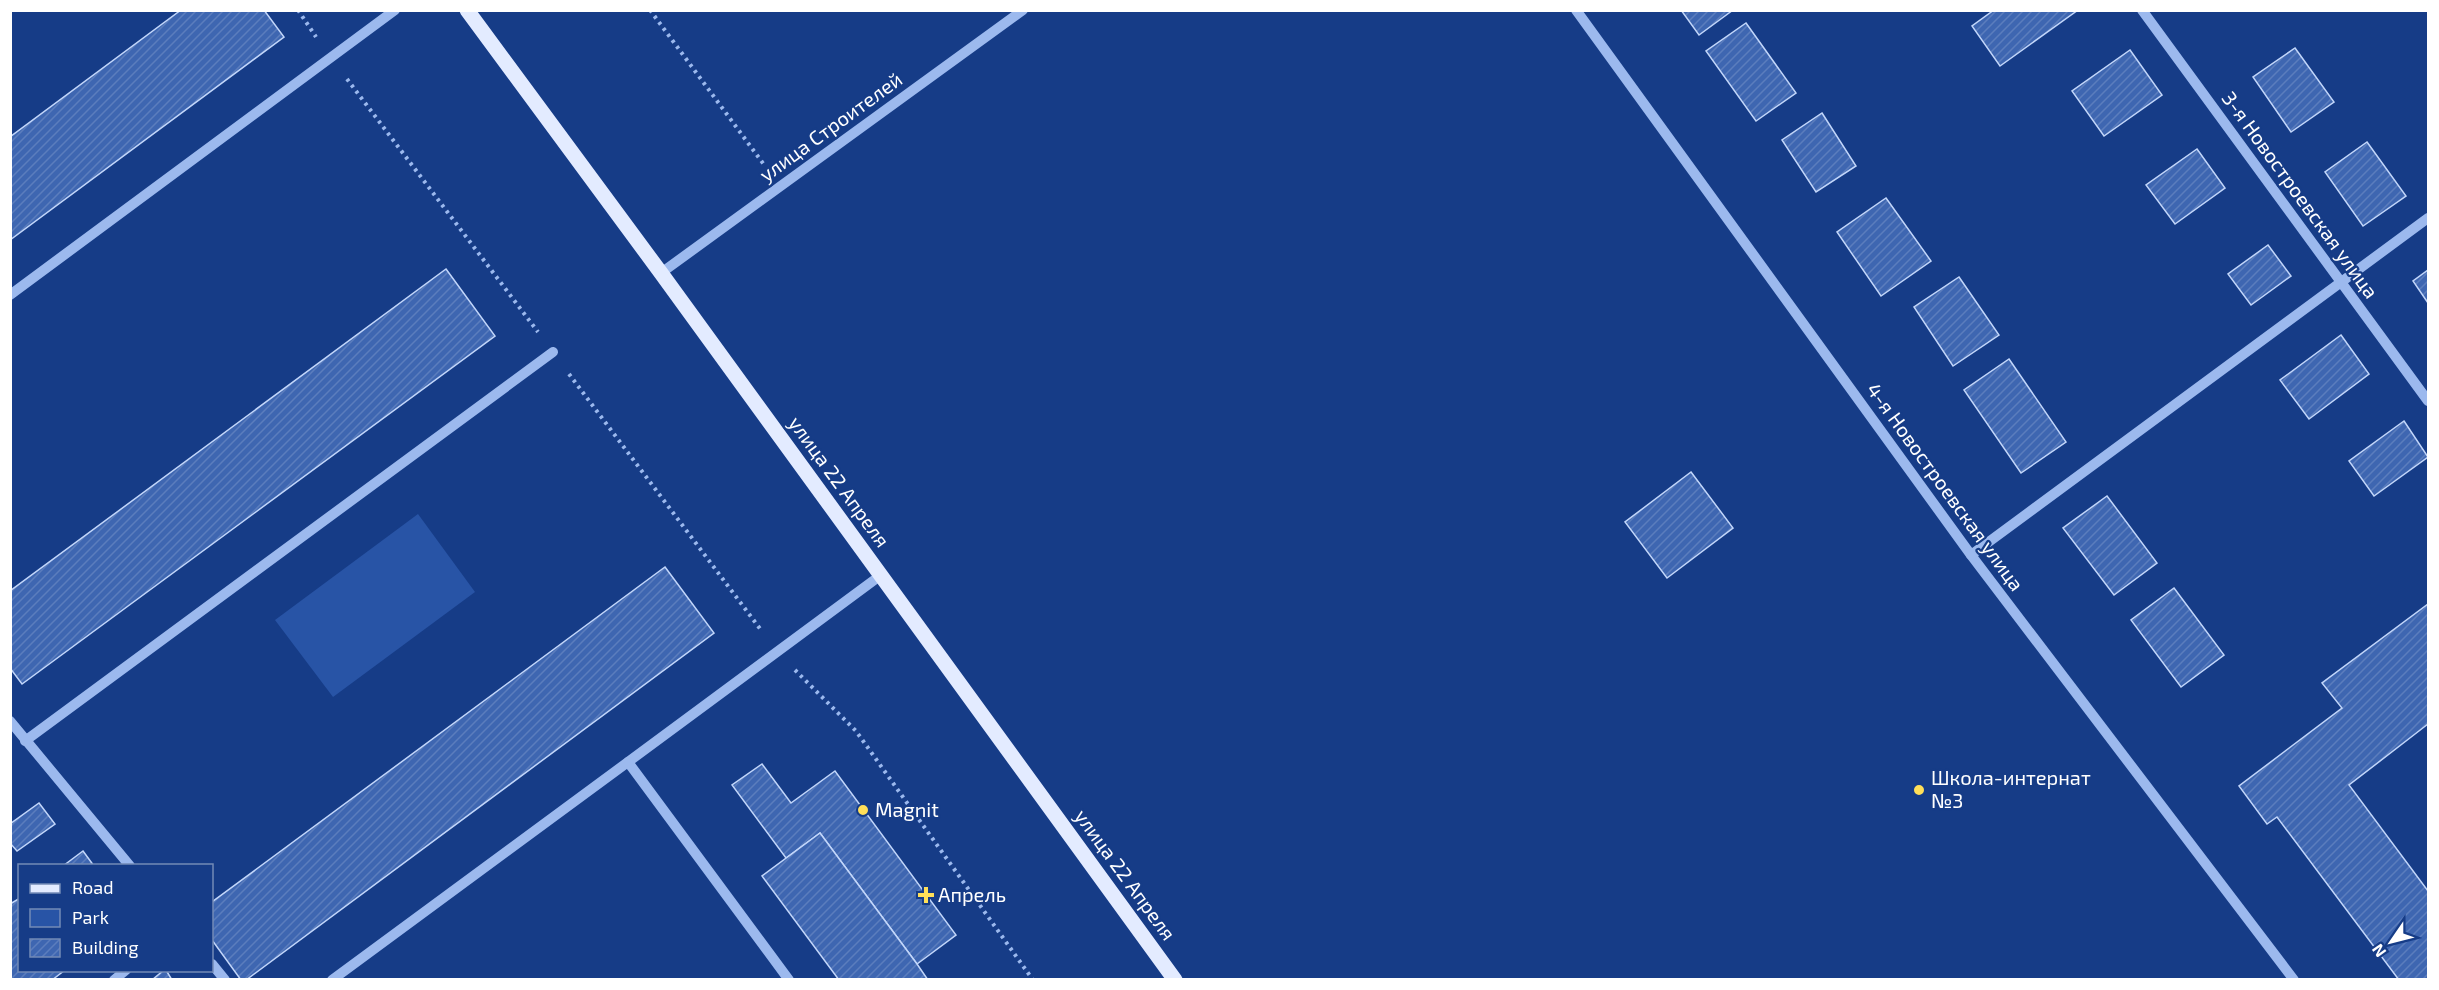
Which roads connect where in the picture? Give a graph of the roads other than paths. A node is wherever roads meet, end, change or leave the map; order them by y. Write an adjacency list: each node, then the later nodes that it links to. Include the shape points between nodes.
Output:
1 (395, 10): 9 (street)
2 (467, 10): 7 (main road, улица 22 Апреля)
3 (1023, 10): 7 (street, улица Строителей)
4 (1576, 10): 12 (street, 4-я Новостроевская улица)
5 (2142, 10): 8 (street, 3-я Новостроевская улица)
6 (2428, 218): 8 (street)
7 (661, 273): 13 (main road, улица 22 Апреля)
8 (2342, 283): 11 (street, 3-я Новостроевская улица); 12 (street)
9 (10, 295)
10 (553, 352): 15 (street)
11 (2428, 401)
12 (1971, 555): 23 (street, 4-я Новостроевская улица)
13 (881, 575): 16 (street); 22 (main road, улица 22 Апреля)
14 (10, 721): 15 (street)
15 (25, 741): 17 (street)
16 (628, 762): 20 (street); 21 (street)
17 (128, 864)
18 (213, 965): 19 (street)
19 (225, 980)
20 (332, 980)
21 (789, 980)
22 (1175, 980)
23 (2294, 980)

